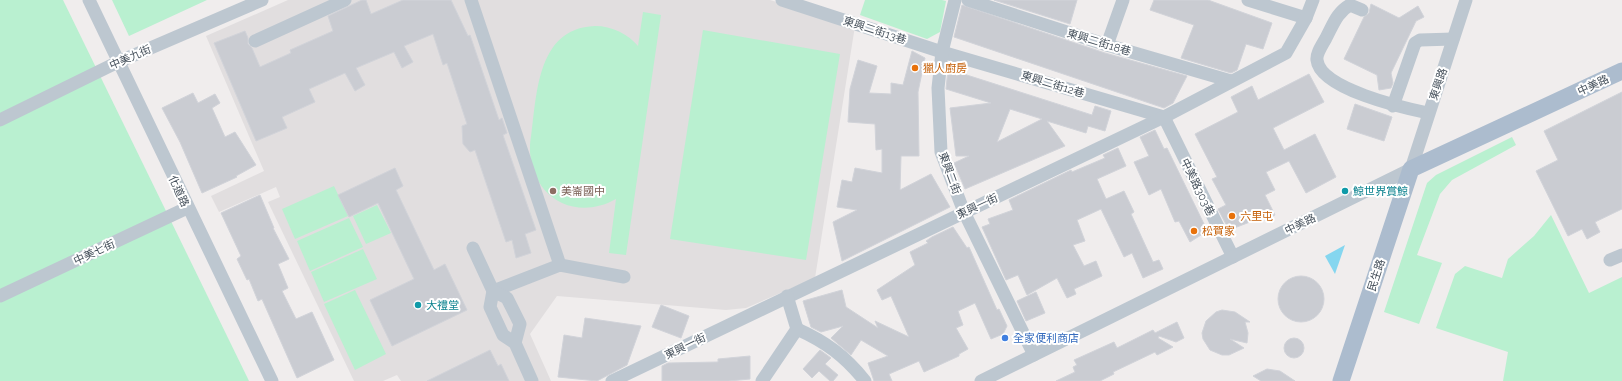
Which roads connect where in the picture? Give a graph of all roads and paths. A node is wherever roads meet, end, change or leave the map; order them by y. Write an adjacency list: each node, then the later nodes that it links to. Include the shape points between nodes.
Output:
1 (88, 0): 19 (street, 化道路)
2 (262, 0): 19 (street, 中美九街)
3 (345, 0): 16 (street)
4 (471, 0): 33 (street)
5 (782, 0): 12 (street)
6 (955, 0): 18 (street, 東興二街)
7 (968, 0): 17 (street, 東興二街18巷)
8 (1123, 0): 17 (street)
9 (1248, 0): 14 (street)
10 (1313, 0): 14 (street, 東興一街)
11 (1466, 0): 15 (street, 東興路)
12 (809, 4): 18 (street, 東興二街13巷)
13 (1362, 10): 22 (street, via 1350,5 1341,10 1316,60 1321,71 1353,92)
14 (1306, 18): 21 (street, 東興一街, via 1286,53)
15 (1453, 39): 22 (street, via 1420,40 1415,43); 23 (street, 東興路)
16 (255, 41)
17 (1107, 45): 21 (street, 東興二街18巷)
18 (942, 52): 24 (street, 東興二街12巷); 28 (street, 東興二街, via 938,88 940,152)
19 (118, 62): 25 (street, 中美九街); 27 (street, 化道路)
20 (1622, 71): 26 (main road, 中美路)
21 (1231, 81): 24 (street, 東興一街)
22 (1393, 106): 23 (street)
23 (1428, 113): 26 (street, 東興路)
24 (1164, 117): 28 (street, 東興一街); 31 (street, 中美路303巷)
25 (0, 120)
26 (1411, 169): 31 (street, 中美路); 47 (main road, 民生路)
27 (187, 208): 36 (street, 中美七街); 41 (street, 化道路)
28 (964, 212): 37 (street, 東興一街); 40 (street, 東興二街)
29 (473, 248): 35 (street)
30 (1622, 254): 32 (street)
31 (1233, 257): 40 (street, 中美路)
32 (1610, 260)
33 (560, 265): 34 (street); 35 (street)
34 (624, 277)
35 (493, 291): 39 (street, via 490,307 503,335); 39 (street, via 507,298 520,324)
36 (0, 296)
37 (786, 296): 38 (street); 43 (street, 東興一街)
38 (797, 329): 44 (street); 45 (street, via 820,340 850,362)
39 (515, 343): 42 (street)
40 (1034, 355): 46 (street, 中美路)
41 (272, 381)
42 (532, 381)
43 (612, 381)
44 (762, 381)
45 (865, 381)
46 (981, 381)
47 (1341, 381)

